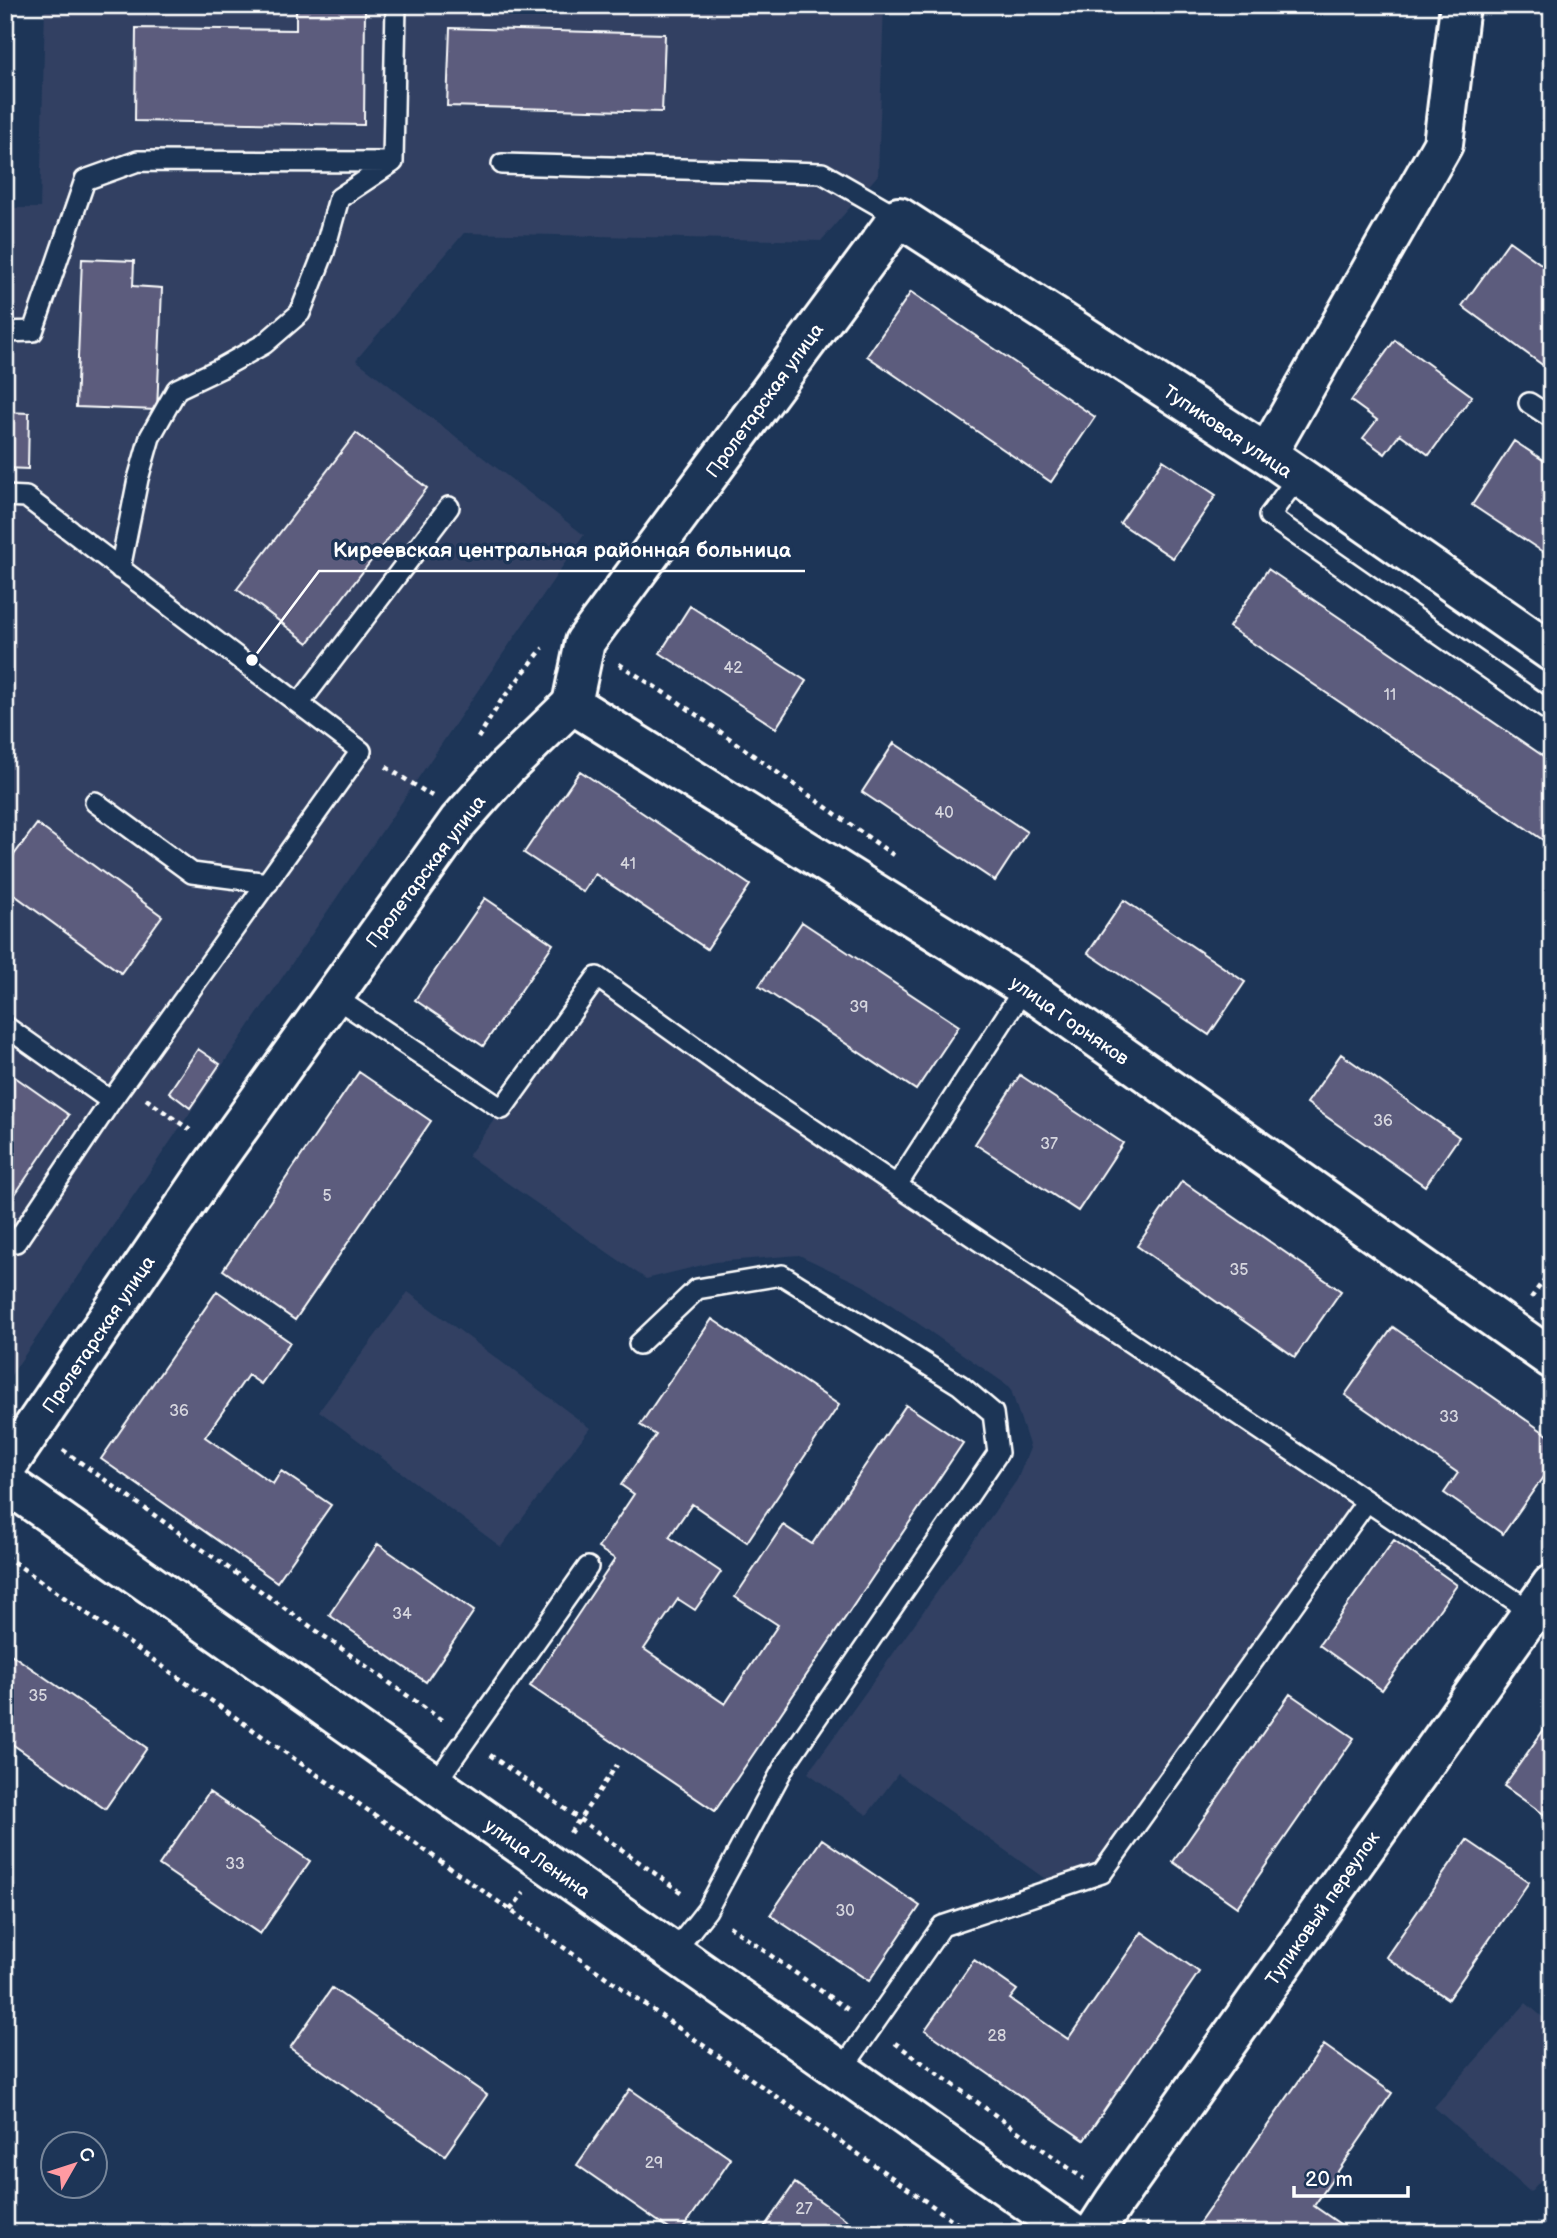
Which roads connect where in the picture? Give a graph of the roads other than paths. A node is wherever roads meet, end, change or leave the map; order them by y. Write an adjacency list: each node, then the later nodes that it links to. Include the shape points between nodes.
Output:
1 (396, 5): 3 (lane)
2 (1460, 5): 9 (street, via 1443,144)
3 (393, 162): 6 (lane, via 138,161 85,180 33,331); 13 (lane, via 339,198 300,313 264,344 177,388 150,437)
4 (502, 164): 5 (lane, via 822,173)
5 (899, 217): 9 (street, Тупиковая улица); 16 (street, Пролетарская улица, via 585,642)
6 (5, 332)
7 (1529, 402): 8 (lane)
8 (1552, 418)
9 (1267, 454): 10 (street, Тупиковая улица)
10 (1298, 477): 14 (street, Тупиковая улица); 17 (lane, via 1269,516)
11 (5, 496): 13 (lane, via 26,497)
12 (449, 507): 15 (lane)
13 (120, 569): 15 (lane)
14 (1552, 652)
15 (299, 704): 19 (lane, via 362,751)
16 (572, 704): 20 (street, улица Горняков); 21 (street, Пролетарская улица, via 458,822)
17 (1552, 713)
18 (95, 802): 19 (lane, via 192,873)
19 (268, 883): 23 (lane)
20 (1025, 987): 24 (lane); 27 (street, улица Горняков)
21 (333, 996): 24 (lane, via 502,1109 597,977); 28 (street, Пролетарская улица)
22 (5, 1026): 23 (lane)
23 (111, 1101): 25 (lane)
24 (897, 1185): 30 (lane)
25 (16, 1242)
26 (639, 1344): 34 (lane, via 696,1289 782,1275 960,1385 993,1413 998,1453 786,1763 707,1910)
27 (1552, 1359)
28 (5, 1469)
29 (5, 1482): 33 (street, улица Ленина)
30 (1367, 1501): 32 (lane); 35 (lane, via 1102,1873 942,1926)
31 (588, 1567): 33 (lane)
32 (1542, 1598): 36 (street, Тупиковый переулок)
33 (434, 1785): 34 (street, улица Ленина)
34 (673, 1953): 35 (street, улица Ленина)
35 (841, 2071): 37 (street, улица Ленина)
36 (1104, 2217)
37 (1072, 2233)

